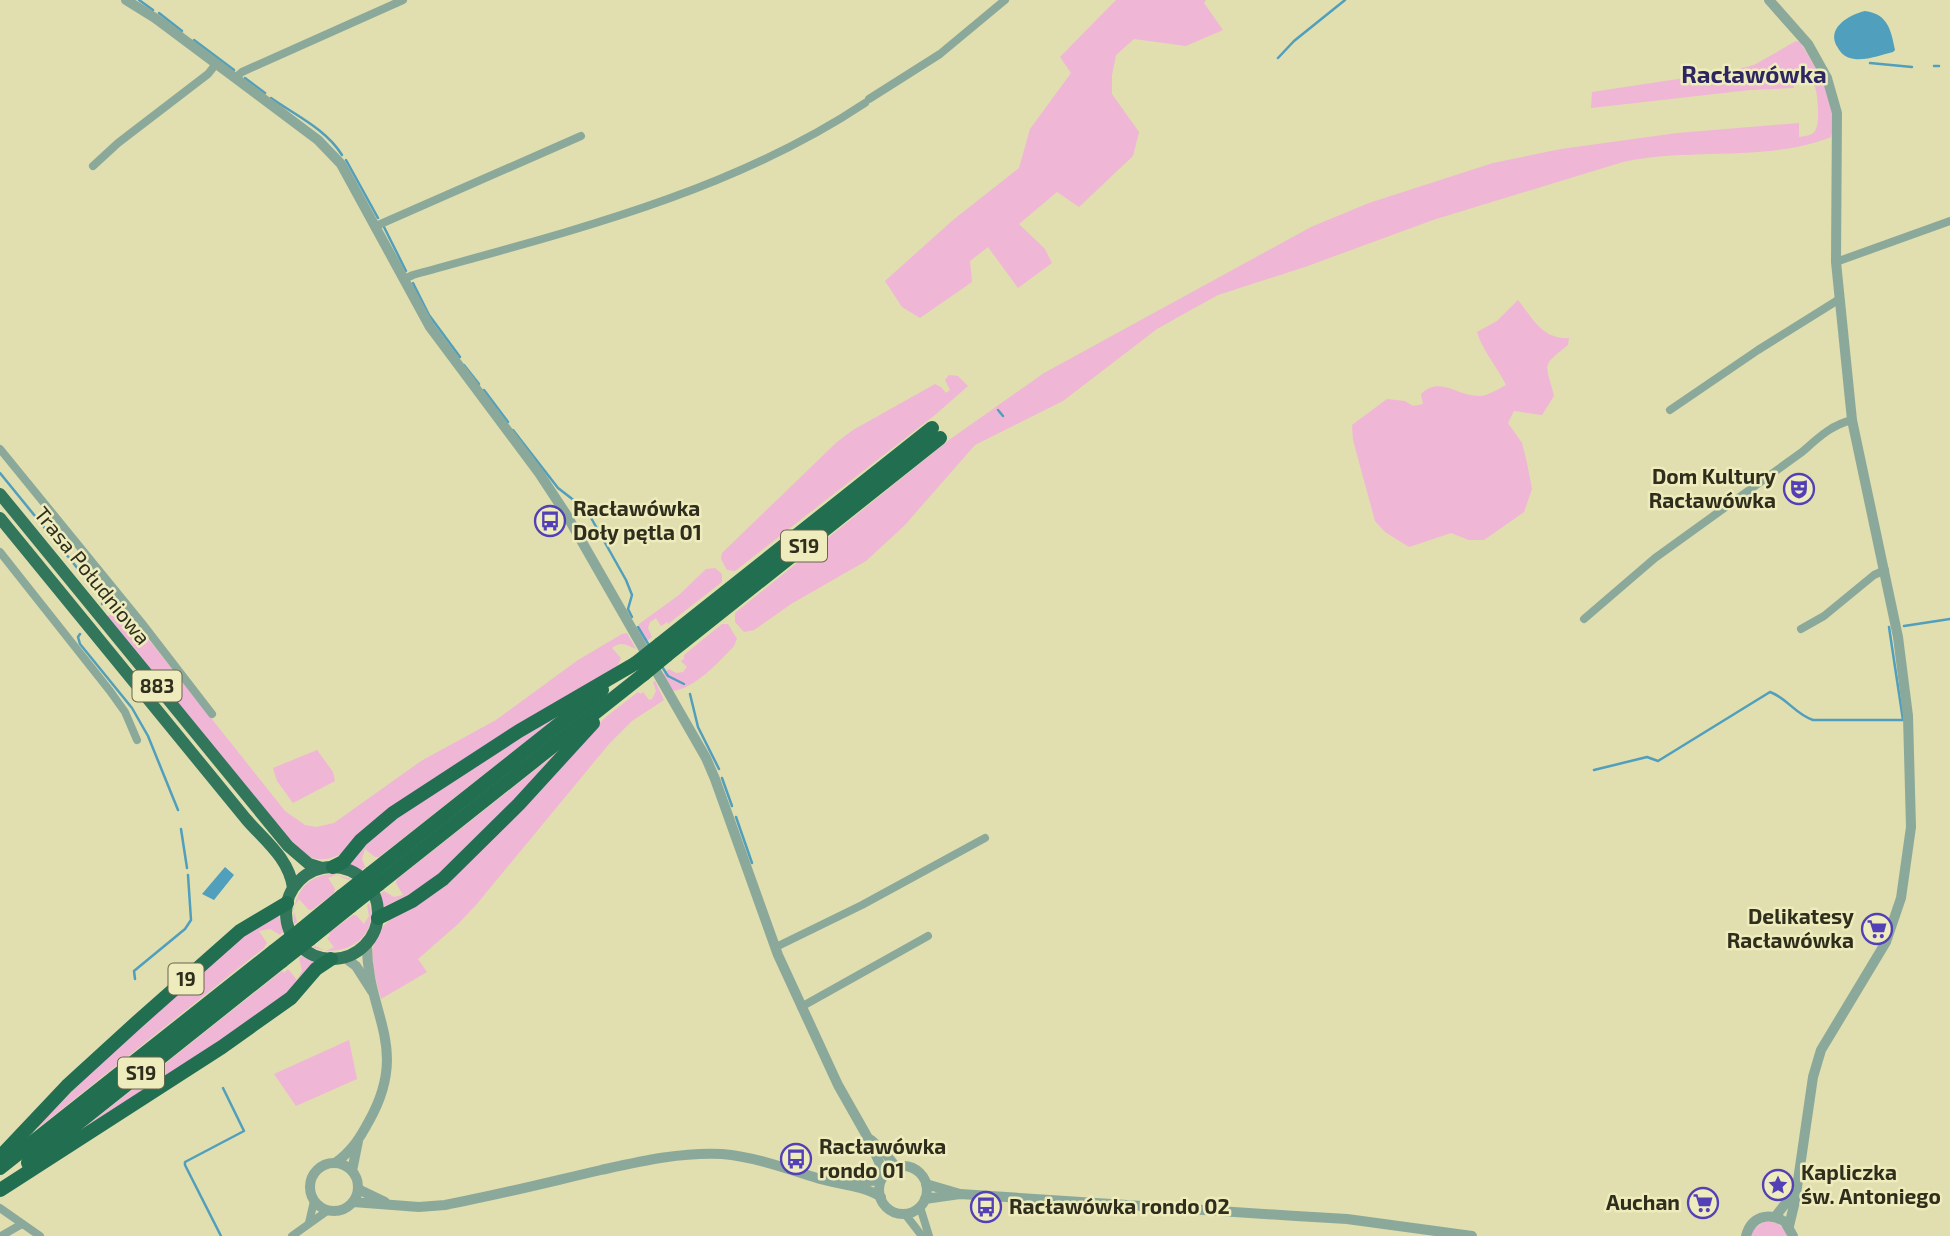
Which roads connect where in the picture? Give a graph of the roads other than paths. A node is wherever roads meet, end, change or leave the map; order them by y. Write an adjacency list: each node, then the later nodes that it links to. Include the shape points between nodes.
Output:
1 (126, 0): 5 (street)
2 (403, 0): 6 (street)
3 (1005, 0): 12 (street, via 940,54 792,145 691,190)
4 (1769, 0): 11 (street, via 1808,44 1834,100 1839,127)
5 (216, 64): 6 (street); 8 (street)
6 (235, 78): 10 (street, via 328,149 346,171)
7 (581, 136): 10 (street)
8 (93, 166)
9 (1950, 221): 11 (street)
10 (376, 226): 12 (street)
11 (1836, 262): 13 (street)
12 (404, 279): 36 (street, via 441,343 566,514 689,727 715,779)
13 (1838, 300): 14 (street); 15 (street)
14 (1670, 410)
15 (1852, 420): 21 (street); 22 (street, via 1828,430 1655,558)
16 (936, 433): 24 (highway, S19, bridge)
17 (0, 449): 26 (street)
18 (0, 494): 29 (highway, Trasa Południowa / 883, via 288,846 303,860)
19 (0, 518): 31 (highway, Trasa Południowa / 883, via 280,856)
20 (0, 552): 27 (street, via 110,691)
21 (1885, 570): 23 (street); 53 (street, via 1908,716 1911,827 1906,872 1886,942 1817,1061)
22 (1584, 618)
23 (1801, 629)
24 (640, 668): 25 (highway, S19); 29 (highway, via 519,730 393,813 360,840 343,862); 30 (highway, S19)
25 (618, 694): 30 (highway, S19); 33 (highway, via 459,863 428,891)
26 (212, 714)
27 (137, 740)
28 (985, 838): 36 (street)
29 (328, 867): 31 (highway, via 306,875); 33 (highway, 883, via 356,873 369,885)
30 (375, 878): 37 (highway, S19, bridge)
31 (293, 888): 32 (highway)
32 (287, 903): 38 (highway, via 287,925 298,944 310,954); 43 (highway, 19, via 240,932 136,1023 67,1086)
33 (378, 918): 35 (highway)
34 (928, 936): 40 (street)
35 (367, 943): 38 (highway); 39 (street)
36 (776, 947): 40 (street)
37 (278, 956): 46 (highway, S19); 51 (highway, S19)
38 (338, 958): 39 (street, via 356,966); 51 (highway, via 316,969 291,998 222,1047)
39 (373, 991): 42 (street, via 385,1032 387,1071 378,1105)
40 (801, 1006): 41 (street)
41 (868, 1138): 45 (street); 48 (street)
42 (359, 1141): 44 (street); 47 (street)
43 (0, 1157)
44 (335, 1163): 47 (street); 56 (street, via 320,1167 311,1178)
45 (896, 1167): 48 (street); 50 (street, via 918,1171)
46 (0, 1168)
47 (352, 1171): 52 (street)
48 (883, 1178): 49 (street); 55 (street)
49 (845, 1184): 55 (street); 59 (street, via 740,1156 681,1155 445,1205)
50 (926, 1184): 54 (street); 58 (street)
51 (0, 1188)
52 (358, 1189): 57 (street); 59 (street)
53 (1796, 1190): 63 (street); 66 (street)
54 (960, 1195): 58 (street); 72 (street, via 1334,1218)
55 (881, 1197): 62 (street, via 892,1211)
56 (314, 1201): 61 (street); 64 (street)
57 (354, 1202): 59 (street); 61 (street)
58 (923, 1203): 62 (street); 71 (street)
59 (389, 1204)
60 (1, 1208): 65 (street)
61 (327, 1211): 64 (street)
62 (905, 1214): 70 (street)
63 (1775, 1217): 66 (street); 73 (street, via 1755,1220)
64 (309, 1223): 69 (street)
65 (22, 1224): 67 (street); 68 (street)
66 (1791, 1231)
67 (2, 1236)
68 (40, 1236)
69 (292, 1236)
70 (922, 1236)
71 (929, 1236)
72 (1472, 1236)
73 (1746, 1236)

